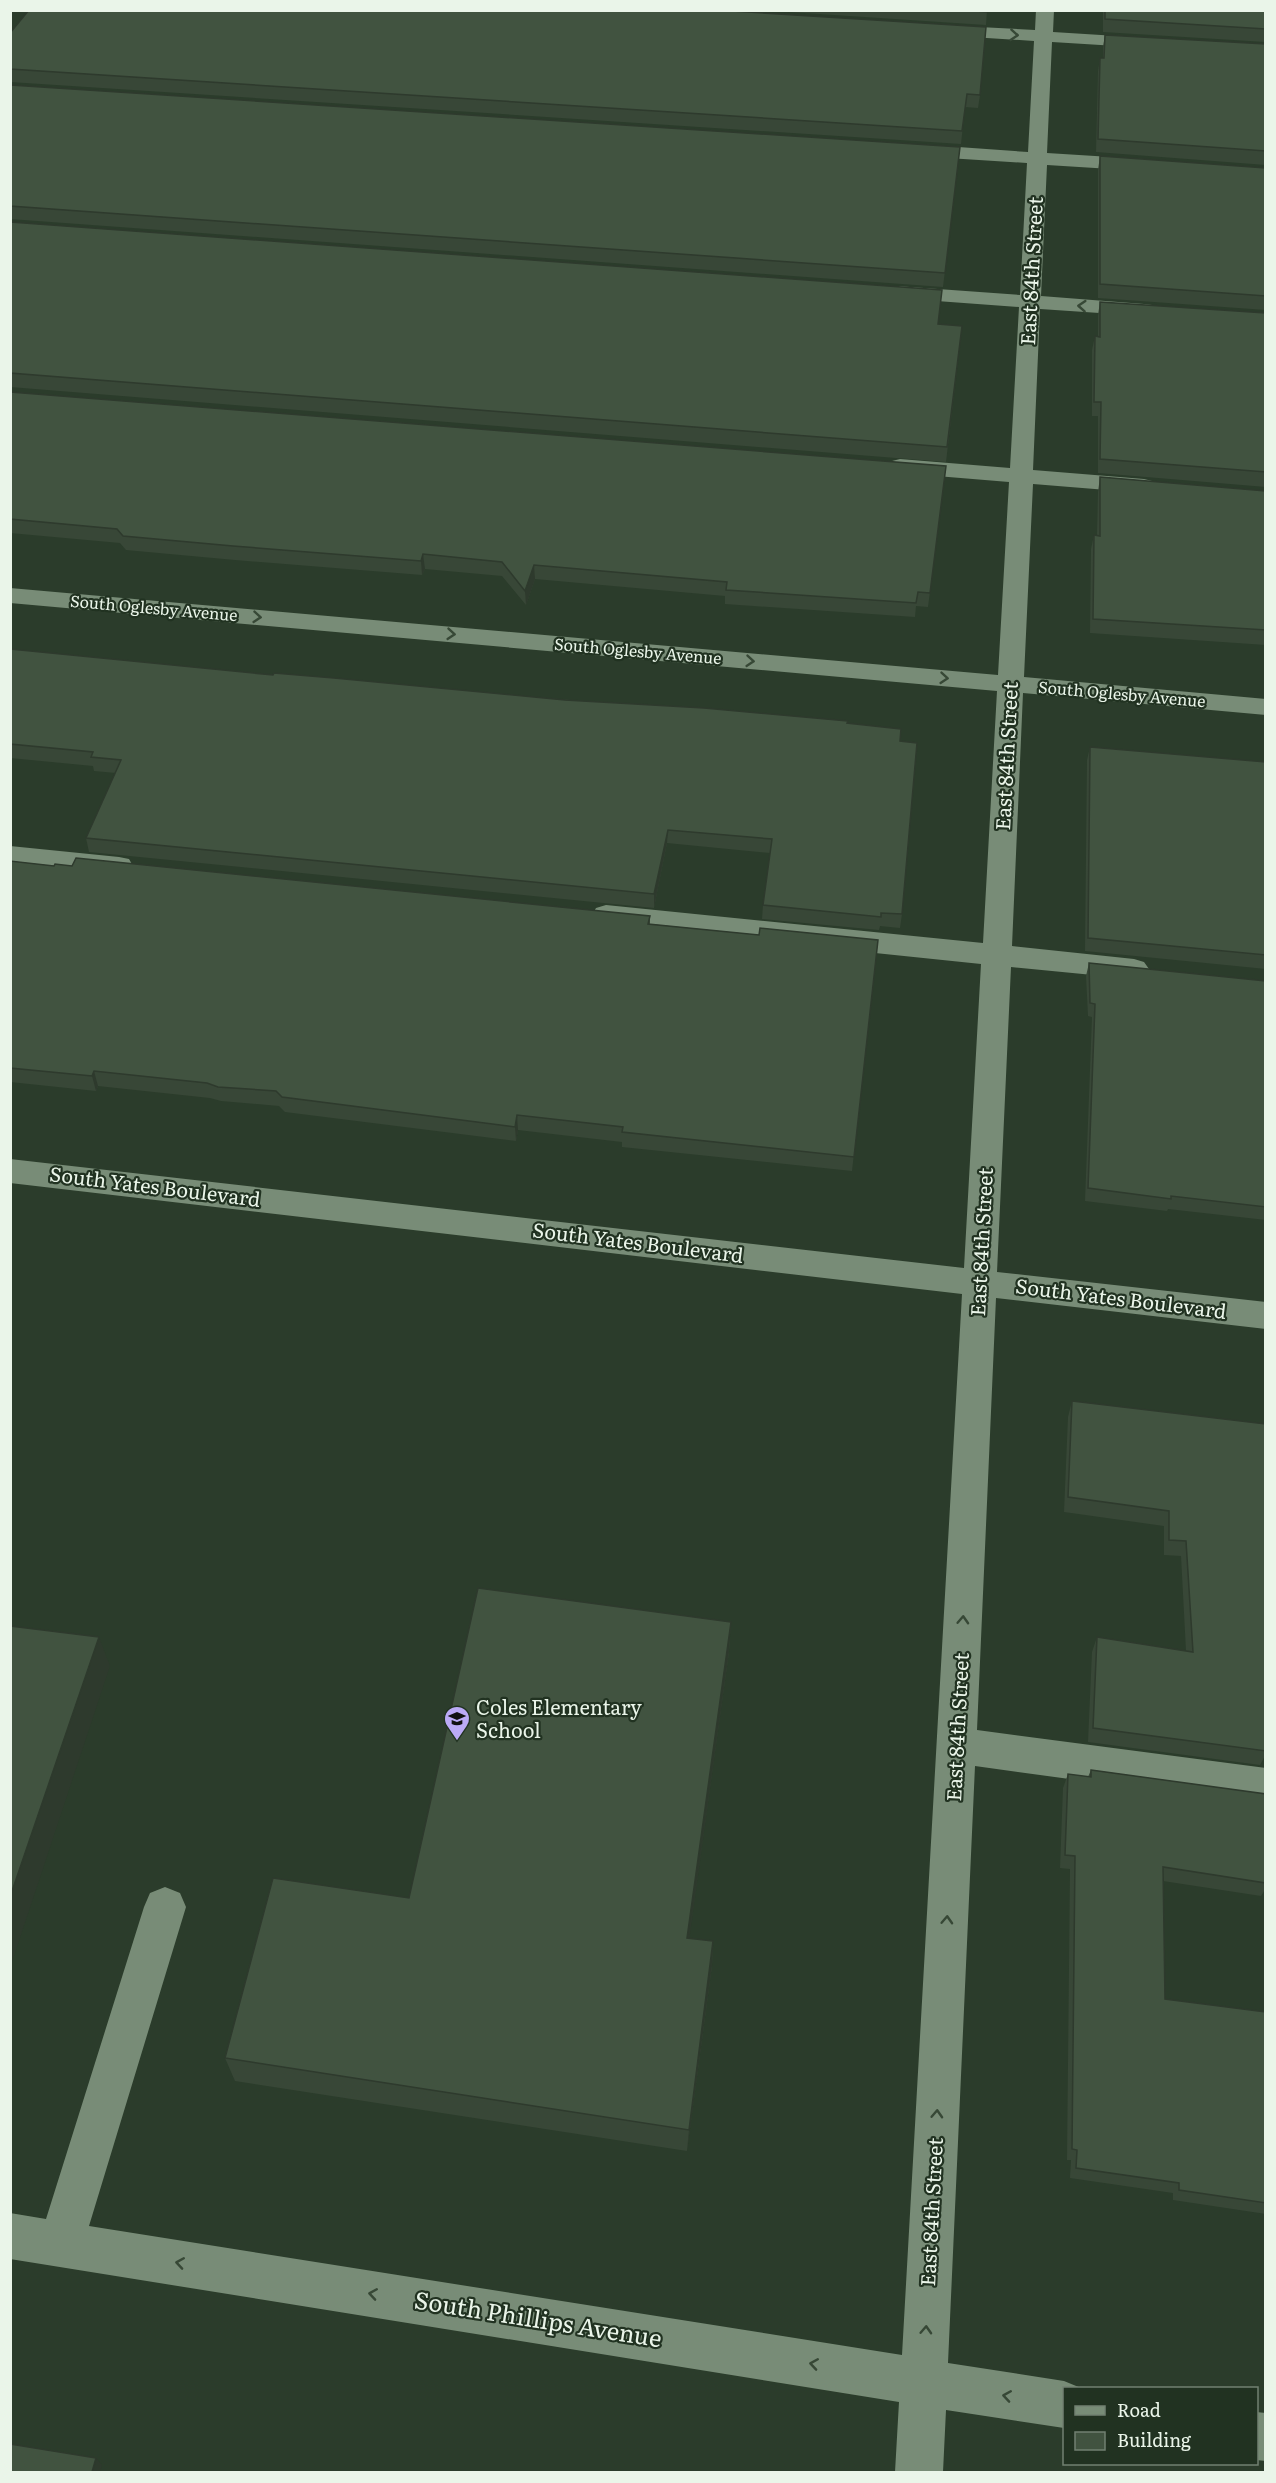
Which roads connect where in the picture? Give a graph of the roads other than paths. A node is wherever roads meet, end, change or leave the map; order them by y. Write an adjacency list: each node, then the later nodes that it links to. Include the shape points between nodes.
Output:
1 (1045, 10): 3 (street, East 84th Street)
2 (928, 29): 3 (street, one-way to 3)
3 (1044, 36): 4 (street); 6 (street, East 84th Street)
4 (1161, 43)
5 (893, 148): 6 (street)
6 (1038, 158): 7 (street); 9 (street, East 84th Street)
7 (1160, 166)
8 (881, 291): 9 (street)
9 (1030, 302): 10 (street, one-way to 9); 12 (street, East 84th Street)
10 (1164, 312)
11 (878, 465): 12 (street)
12 (1022, 476): 13 (street); 15 (street, East 84th Street)
13 (1162, 488)
14 (10, 595): 15 (street, South Oglesby Avenue, one-way to 15)
15 (1011, 684): 16 (street, South Oglesby Avenue); 20 (street, East 84th Street)
16 (1266, 707)
17 (10, 855): 18 (street)
18 (141, 868)
19 (578, 912): 20 (street)
20 (998, 955): 21 (street); 23 (street, East 84th Street)
21 (1162, 972)
22 (10, 1171): 23 (street, South Yates Boulevard)
23 (980, 1283): 24 (street, South Yates Boulevard); 25 (street, East 84th Street, one-way to 23)
24 (1266, 1316)
25 (957, 1745): 26 (street); 30 (street, East 84th Street, one-way to 25)
26 (1266, 1787)
27 (165, 1907): 29 (street)
28 (10, 2236): 29 (street, South Phillips Avenue)
29 (61, 2244): 30 (street, South Phillips Avenue, one-way to 29)
30 (924, 2382): 31 (street, South Phillips Avenue, one-way to 30); 32 (street, East 84th Street)
31 (1063, 2405)
32 (919, 2472)

